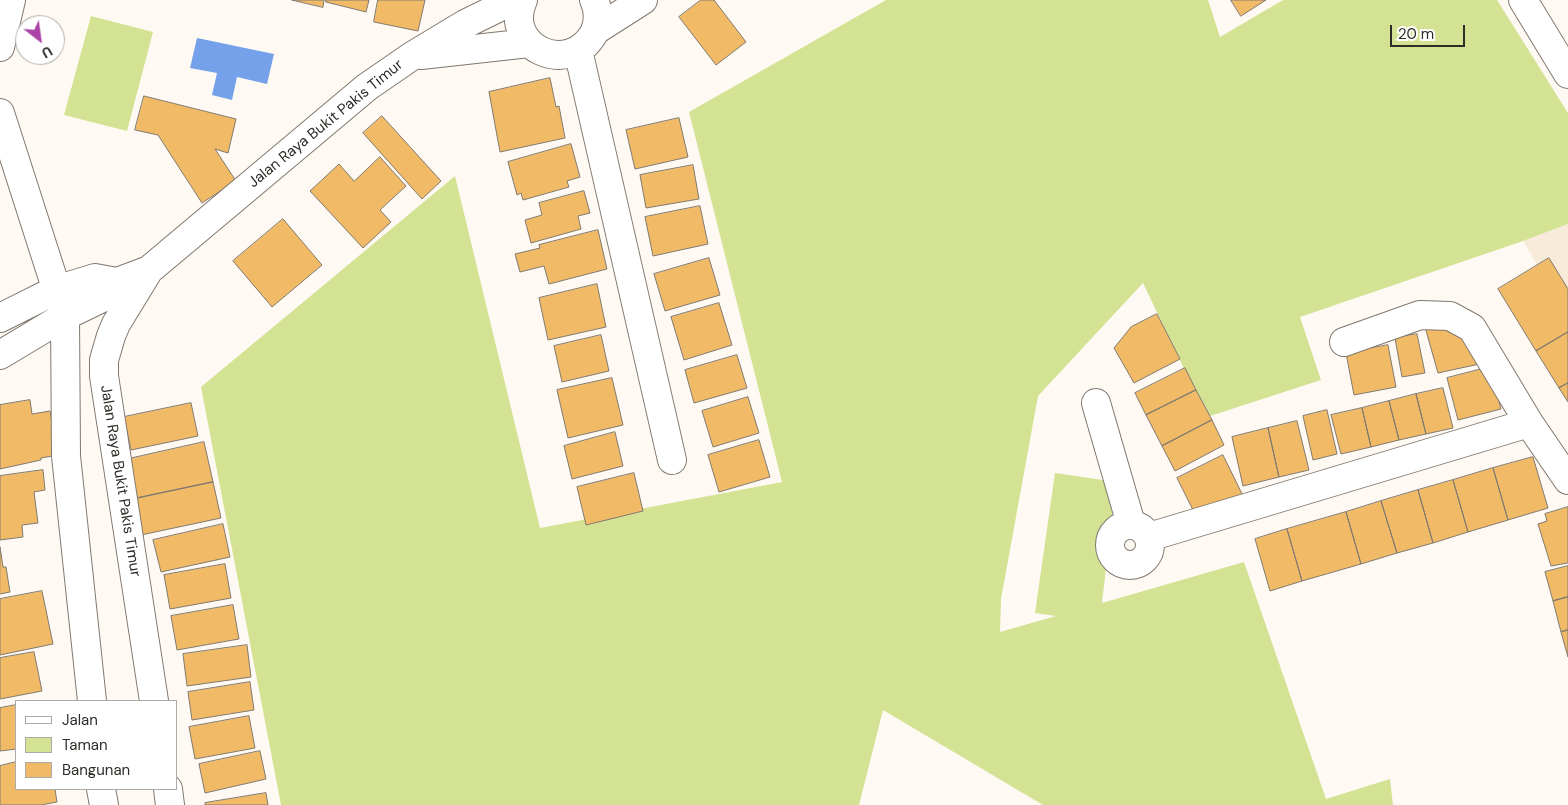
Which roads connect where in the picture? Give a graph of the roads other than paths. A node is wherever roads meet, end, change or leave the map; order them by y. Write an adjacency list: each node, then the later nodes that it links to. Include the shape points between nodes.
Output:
1 (11, 0): 9 (street)
2 (514, 0): 11 (street, Jalan Raya Bukit Pakis Timur, via 465,24)
3 (523, 0): 8 (street, via 519,19)
4 (594, 0): 7 (street, via 598,16)
5 (643, 0): 7 (street)
6 (1523, 0): 12 (street)
7 (596, 30): 10 (street, via 589,42)
8 (529, 43): 10 (street, via 552,55 566,55); 11 (street, Jalan Raya Bukit Pakis Timur)
9 (0, 47)
10 (578, 50): 23 (street)
11 (412, 56): 14 (street, Jalan Raya Bukit Pakis Timur, via 368,87)
12 (1568, 74)
13 (0, 112): 16 (street)
14 (149, 270): 15 (street, Jalan Raya Bukit Pakis Timur); 26 (street, Jalan Raya Bukit Pakis Timur, via 116,324 104,360 104,376)
15 (117, 282): 16 (street, Jalan Raya Bukit Pakis Timur, via 95,278); 17 (street, Jalan Raya Bukit Pakis Timur, via 100,299)
16 (56, 290): 17 (street); 18 (street, Jalan Raya Bukit Pakis Timur)
17 (65, 316): 20 (street, Jalan Raya Bukit Pakis Timur); 25 (street, via 66,456)
18 (0, 318)
19 (1344, 342): 22 (street, via 1420,315 1450,316 1472,328)
20 (0, 355)
21 (1096, 403): 22 (street, via 1140,531)
22 (1529, 423): 24 (street)
23 (672, 460)
24 (1568, 480)
25 (92, 700)
26 (154, 700)
27 (101, 790): 29 (street)
28 (168, 790): 30 (street)
29 (104, 805)
30 (170, 805)

